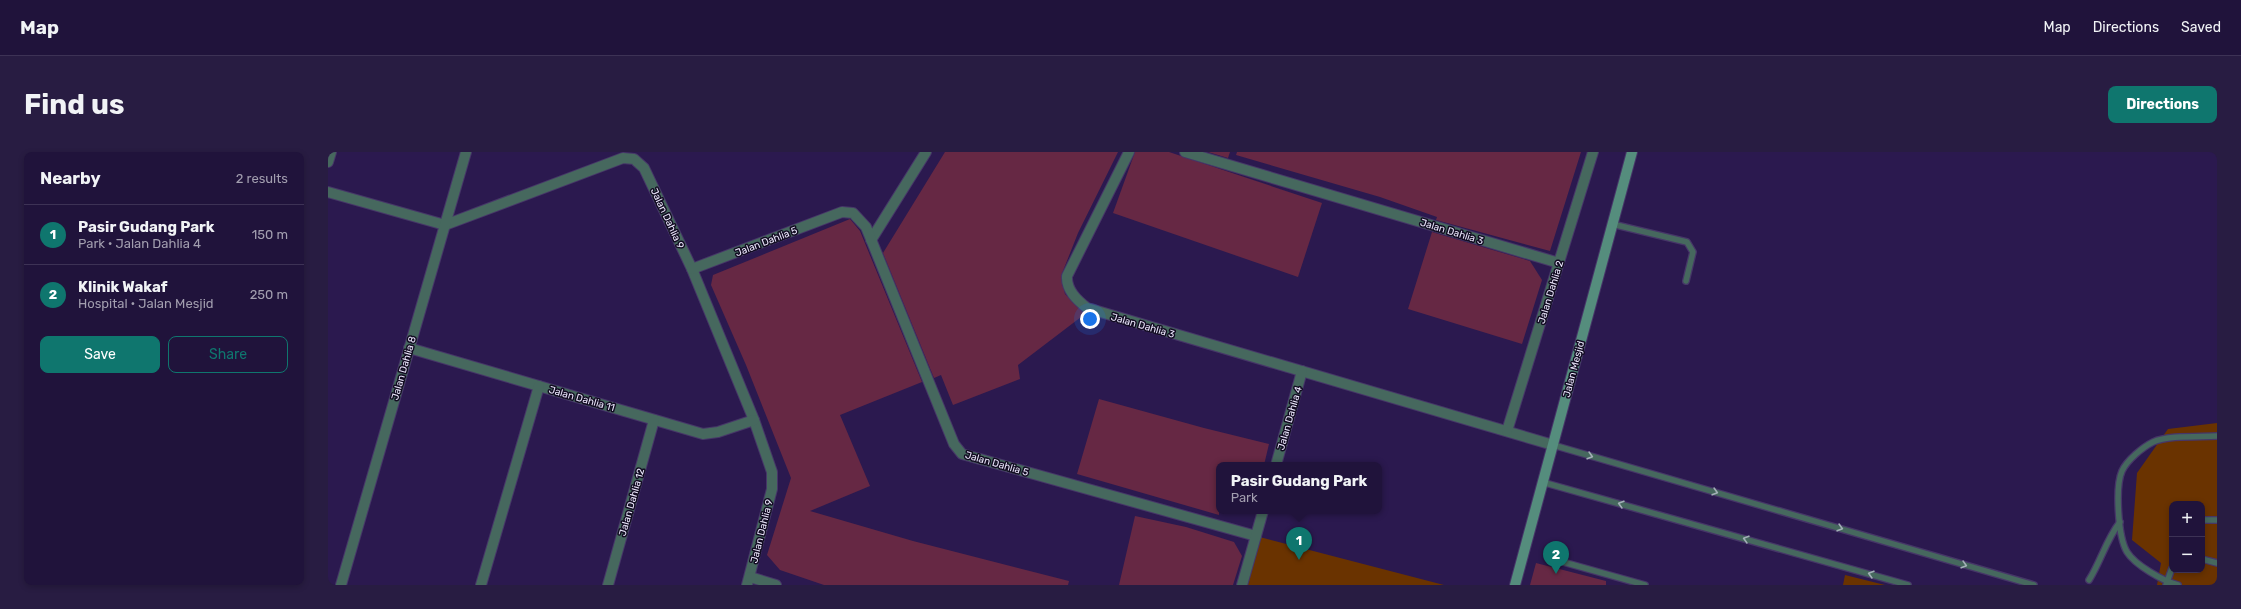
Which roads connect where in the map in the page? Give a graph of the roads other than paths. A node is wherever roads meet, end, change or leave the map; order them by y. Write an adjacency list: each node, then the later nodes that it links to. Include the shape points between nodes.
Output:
1 (331, 152): 8 (street)
2 (466, 152): 11 (street, Jalan Dahlia 8)
3 (926, 152): 12 (street)
4 (1129, 152): 17 (street, Jalan Dahlia 3, via 1068,273 1067,282 1072,295 1091,310)
5 (1185, 152): 13 (street, Jalan Dahlia 3)
6 (1593, 152): 13 (street, Jalan Dahlia 2)
7 (1632, 152): 10 (main road, Jalan Mesjid)
8 (328, 162)
9 (328, 192): 11 (street)
10 (1612, 224): 15 (lane, via 1687,242 1693,252); 23 (main road, Jalan Mesjid)
11 (445, 225): 14 (street, Jalan Dahlia 9, via 623,158 634,159 644,168); 16 (street, Jalan Dahlia 8)
12 (871, 240): 14 (street, Jalan Dahlia 5, via 862,221 853,213 846,212); 30 (street, Jalan Dahlia 5, via 954,444 962,454)
13 (1559, 263): 21 (street, Jalan Dahlia 2)
14 (692, 269): 20 (street, Jalan Dahlia 9)
15 (1686, 281)
16 (409, 348): 18 (street, Jalan Dahlia 11); 38 (street, Jalan Dahlia 8)
17 (1302, 371): 21 (street, Jalan Dahlia 3); 24 (street, Jalan Dahlia 4)
18 (539, 386): 19 (street, Jalan Dahlia 11); 39 (street)
19 (654, 420): 20 (street, Jalan Dahlia 11, via 708,434); 40 (street, Jalan Dahlia 12)
20 (754, 420): 36 (street, Jalan Dahlia 9, via 774,480)
21 (1507, 431): 23 (street, Jalan Dahlia 3)
22 (2217, 436): 29 (lane, via 2161,440 2146,447 2126,465 2121,474)
23 (1552, 445): 25 (main road, Jalan Mesjid); 46 (lane, one-way to 46)
24 (1277, 462)
25 (1542, 482): 43 (main road, Jalan Mesjid); 45 (lane, one-way to 25)
26 (1262, 514): 30 (street)
27 (2205, 520): 28 (lane)
28 (2217, 520)
29 (2120, 522): 35 (lane, via 2113,530); 37 (lane, via 2124,546 2129,555)
30 (1256, 536): 42 (street)
31 (2205, 560): 33 (lane)
32 (1563, 562): 44 (lane)
33 (2217, 563)
34 (2170, 573): 37 (lane)
35 (2089, 580)
36 (748, 581): 41 (street)
37 (2167, 584): 47 (lane)
38 (341, 585)
39 (481, 585)
40 (608, 585)
41 (776, 585)
42 (1242, 585)
43 (1514, 585)
44 (1645, 585)
45 (1908, 585)
46 (2034, 585)
47 (2178, 585)

